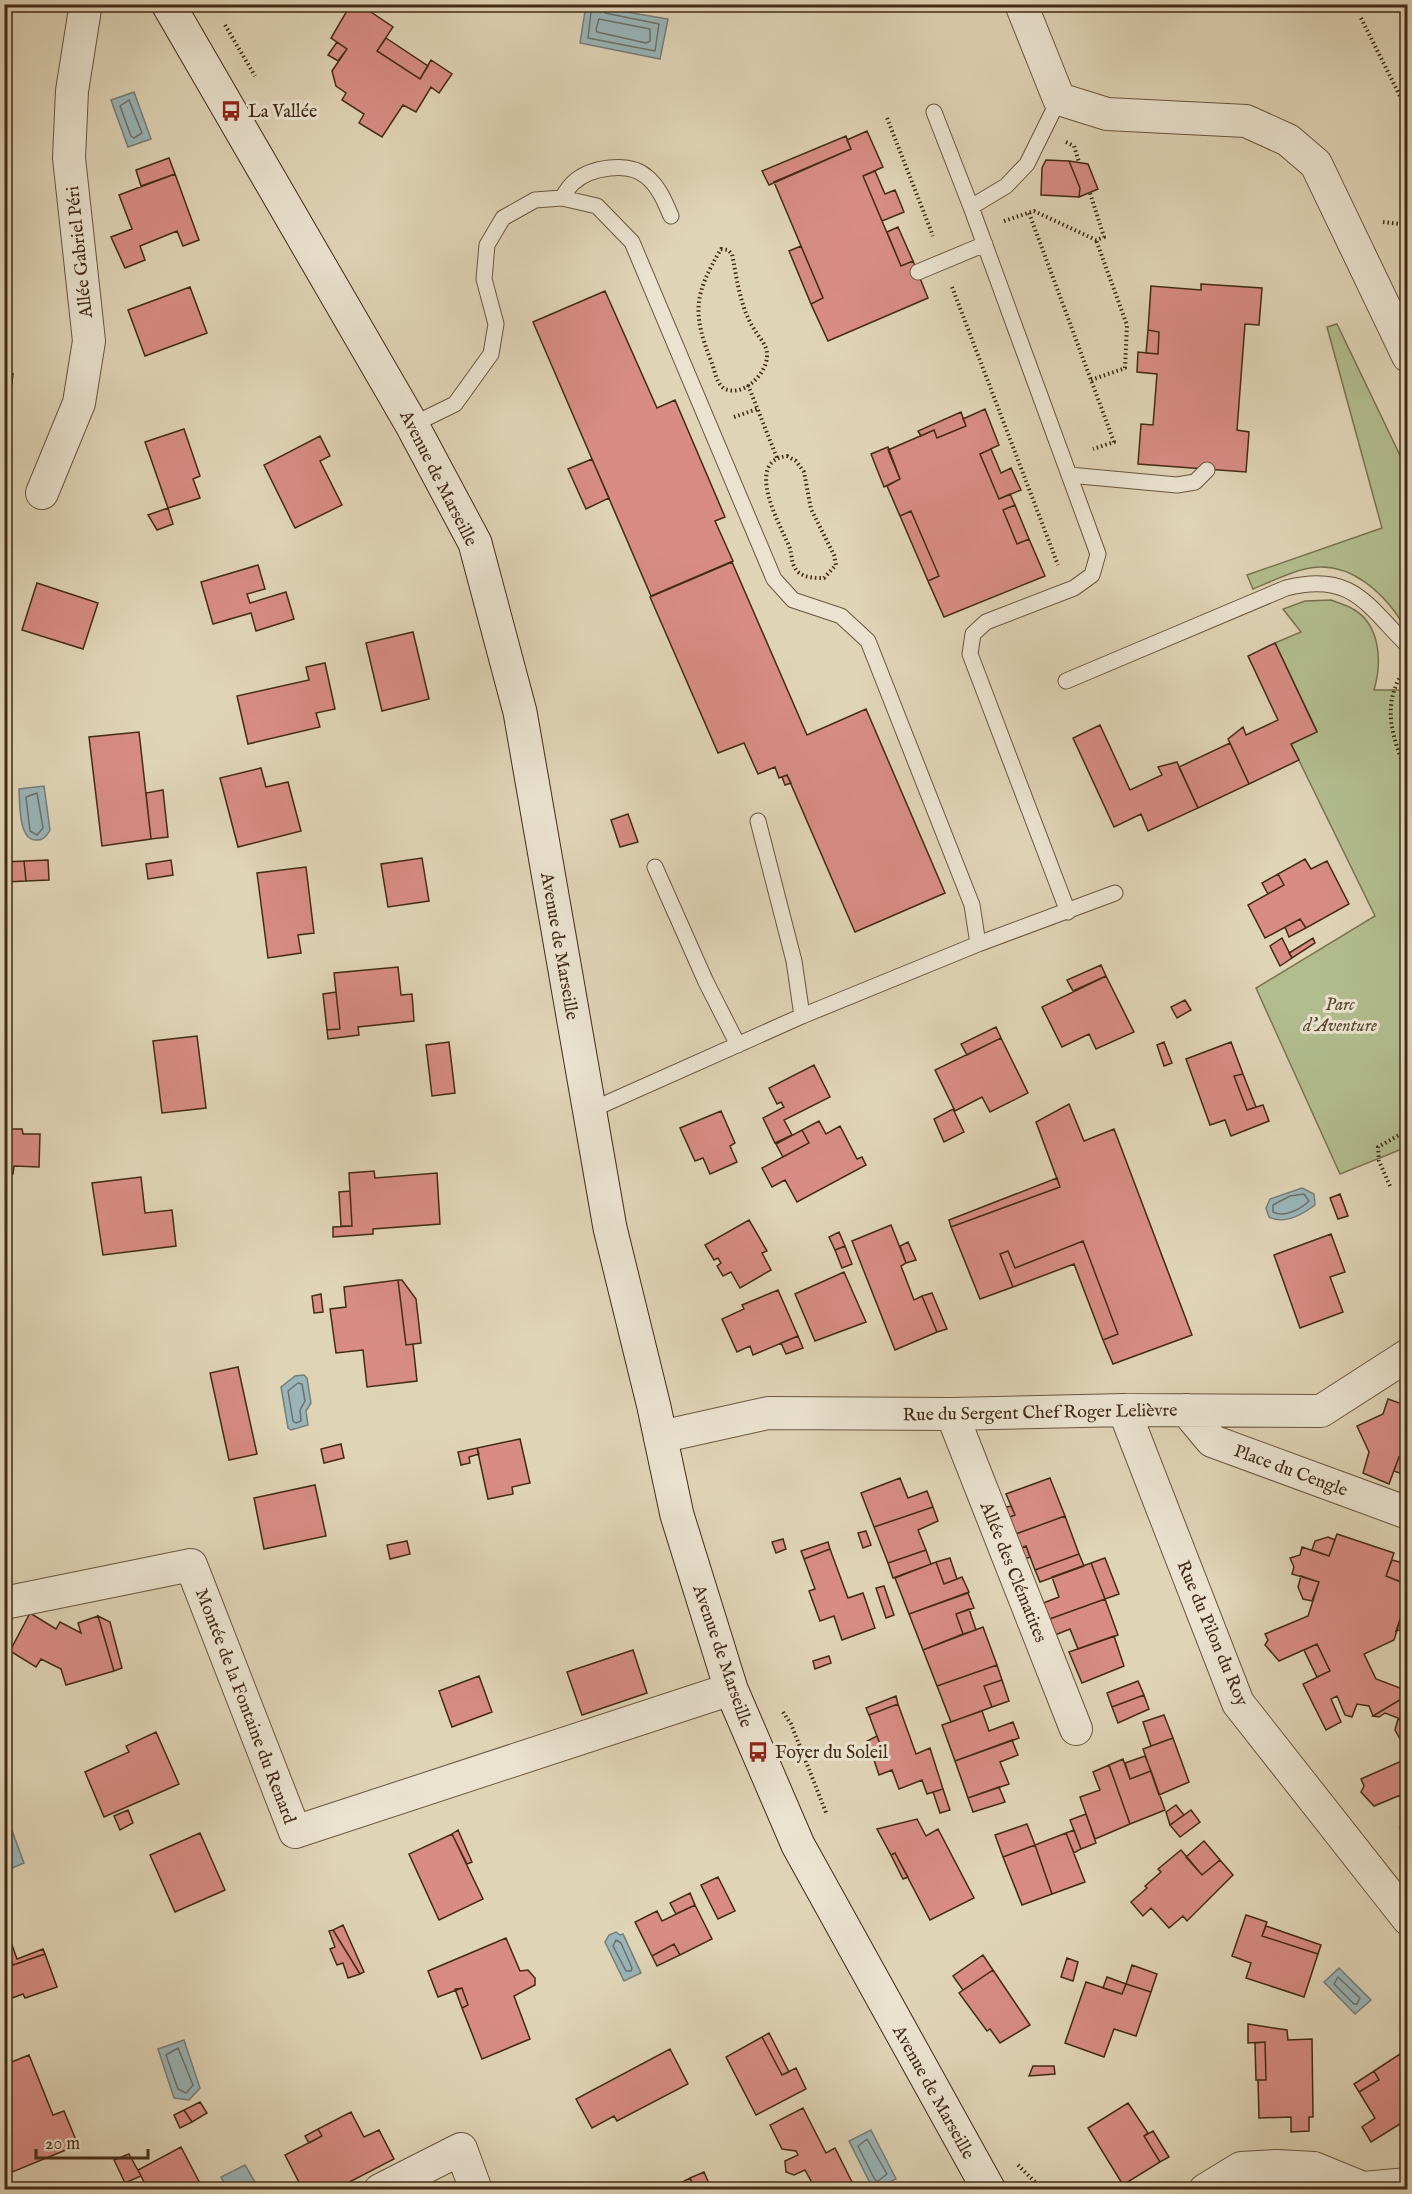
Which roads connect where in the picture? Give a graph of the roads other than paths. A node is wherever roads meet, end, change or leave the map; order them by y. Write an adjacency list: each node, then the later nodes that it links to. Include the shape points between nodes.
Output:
1 (83, 4): 15 (street, Allée Gabriel Péri, via 72,91 69,158 89,341 79,403)
2 (168, 4): 12 (street, Avenue de Marseille)
3 (1021, 4): 4 (street)
4 (1059, 99): 7 (lane, via 1027,164 1006,186); 11 (street, via 1107,114 1246,121 1288,140 1316,164)
5 (934, 112): 7 (lane)
6 (562, 198): 8 (lane, via 574,182 590,173 627,168 646,175 660,191); 12 (lane, via 535,200 503,218 487,245 484,279 496,324 490,354 455,404); 22 (lane, via 597,206 632,242 774,579 793,600 841,616 868,641 972,905)
7 (971, 207): 9 (lane)
8 (671, 216)
9 (985, 244): 10 (lane); 14 (lane)
10 (918, 272)
11 (1407, 356)
12 (412, 424): 25 (street, Avenue de Marseille, via 475,543 520,712)
13 (1207, 470): 14 (lane, via 1195,482 1177,485)
14 (1069, 476): 21 (lane, via 1098,554 1092,575 1074,588 986,622 973,634 970,654)
15 (42, 493)
16 (1407, 646): 17 (lane, via 1358,594 1310,582 1286,588)
17 (1066, 681)
18 (758, 821): 23 (lane, via 794,961)
19 (655, 867): 24 (lane)
20 (1115, 893): 21 (lane)
21 (1068, 912): 22 (lane)
22 (978, 944): 23 (lane)
23 (802, 1016): 24 (lane)
24 (738, 1045): 25 (lane)
25 (589, 1111): 30 (street, Avenue de Marseille, via 610,1228)
26 (1407, 1355): 28 (street, Rue du Sergent Chef Roger Lelièvre, via 1321,1411)
27 (1124, 1410): 28 (street, Rue du Sergent Chef Roger Lelièvre); 29 (street, Rue du Sergent Chef Roger Lelièvre); 35 (street, Rue du Pilon du Roy, via 1238,1703)
28 (1186, 1410): 31 (street, Place du Cengle, via 1212,1441)
29 (951, 1414): 30 (street, Rue du Sergent Chef Roger Lelièvre, via 768,1413); 34 (street, Allée des Clématites)
30 (660, 1437): 33 (street, Avenue de Marseille, via 677,1515)
31 (1407, 1513)
32 (4, 1603): 33 (street, Montée de la Fontaine du Renard, via 191,1565 295,1832)
33 (731, 1689): 39 (street, Avenue de Marseille, via 798,1845)
34 (1076, 1729)
35 (1407, 1919)
36 (1407, 2184): 40 (street, via 1363,2188 1314,2168 1277,2166 1241,2168)
37 (380, 2190): 38 (street, via 461,2149)
38 (476, 2190)
39 (989, 2190)
40 (1205, 2190)

